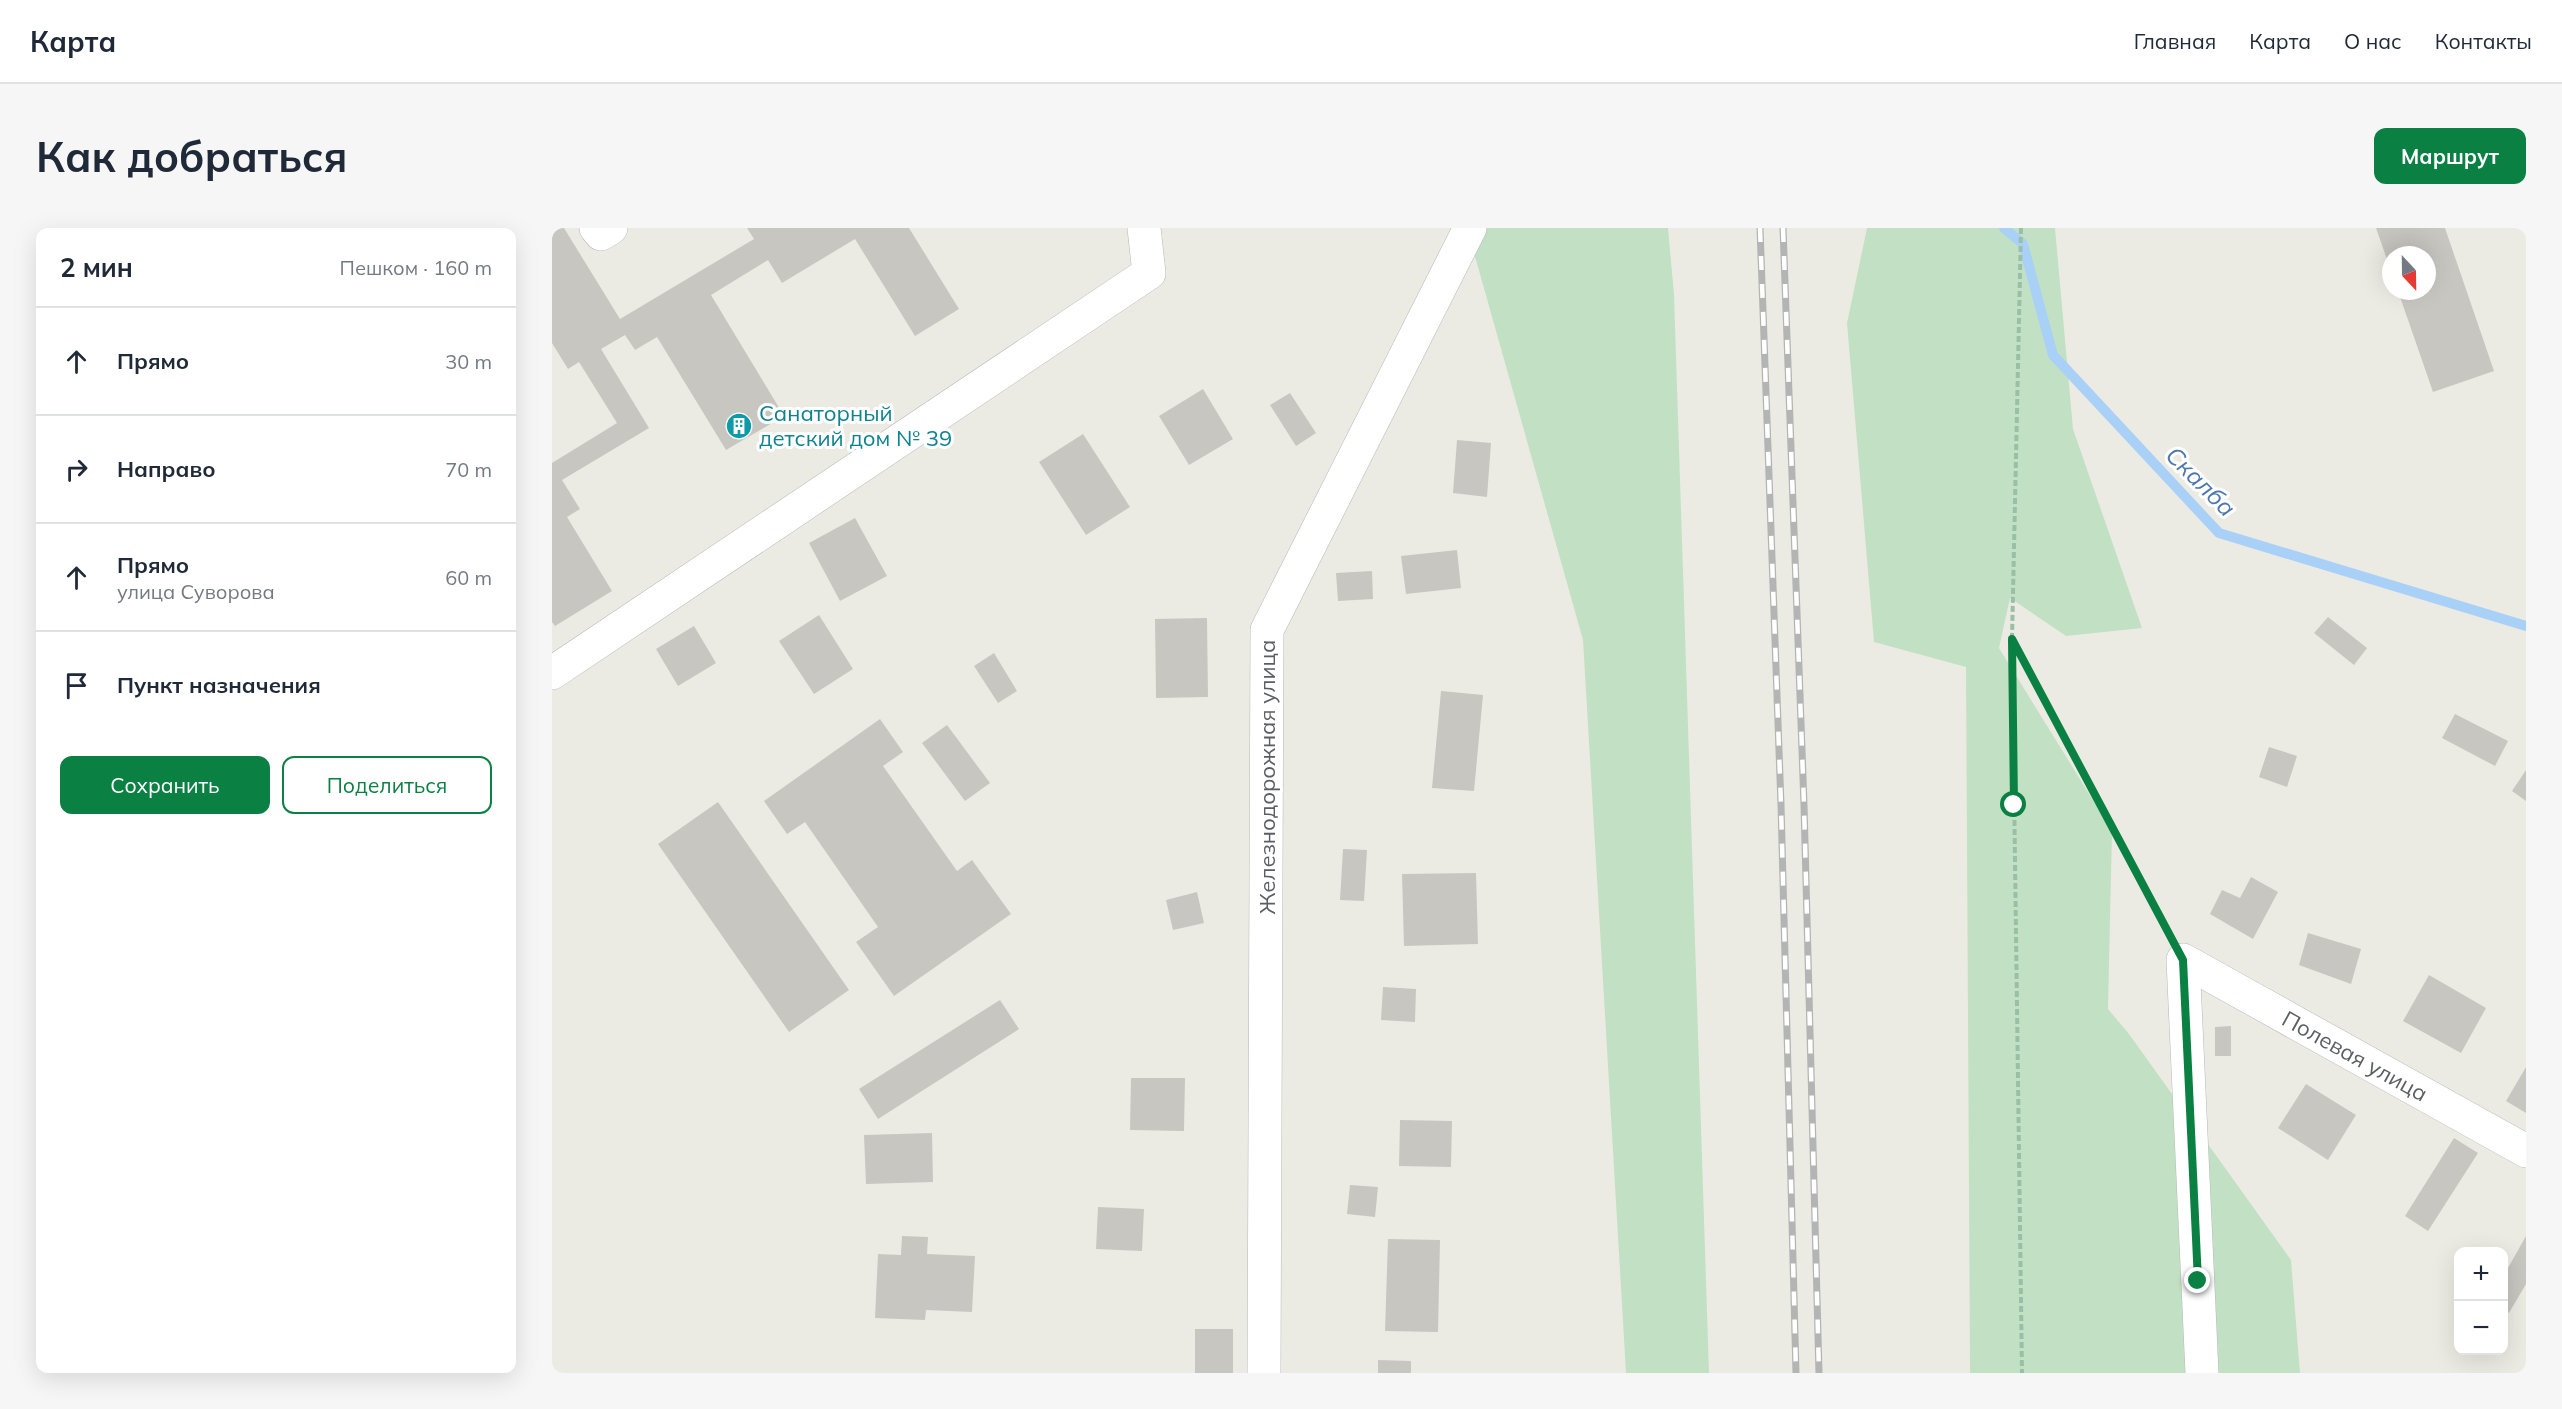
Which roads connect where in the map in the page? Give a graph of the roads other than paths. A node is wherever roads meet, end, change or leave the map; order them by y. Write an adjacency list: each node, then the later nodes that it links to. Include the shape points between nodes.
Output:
1 (596, 228): 2 (street, via 601,234)
2 (611, 228)
3 (1144, 228): 5 (street, via 1149,273)
4 (1470, 228): 7 (street, Железнодорожная улица, via 1267,630)
5 (552, 673)
6 (2526, 1151): 8 (street, Полевая улица, via 2183,960)
7 (1264, 1373)
8 (2202, 1373)

